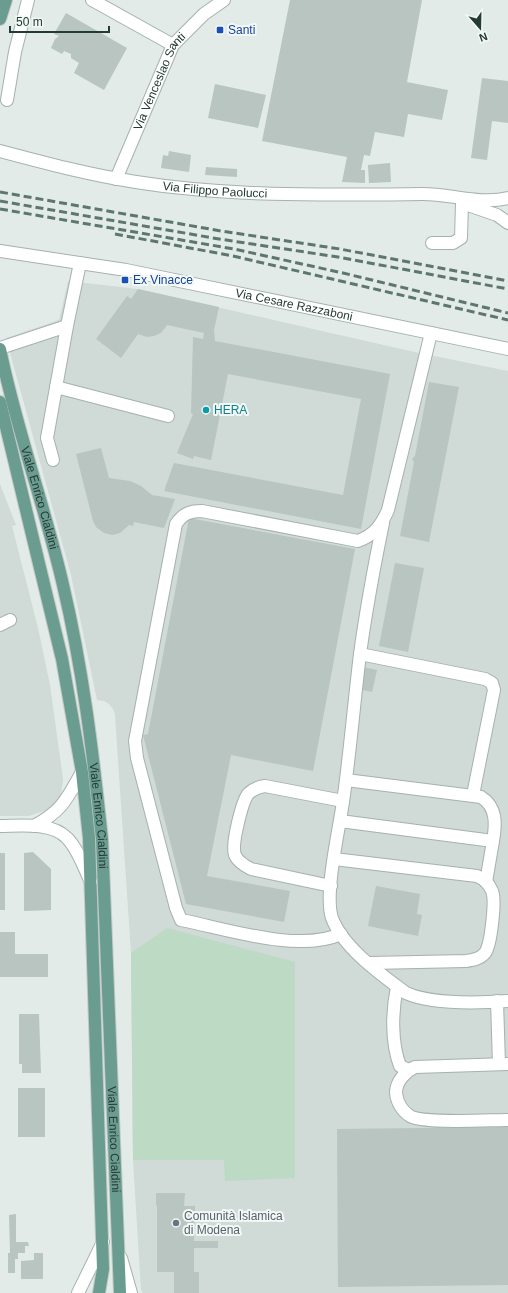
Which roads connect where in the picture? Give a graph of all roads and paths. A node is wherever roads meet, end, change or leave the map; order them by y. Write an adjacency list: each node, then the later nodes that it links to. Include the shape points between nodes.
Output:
1 (6, 0): 5 (main road)
2 (28, 0): 7 (street, via 15,52)
3 (92, 0): 6 (street)
4 (224, 0): 6 (street, Via Venceslao Santi, via 199,19)
5 (0, 20)
6 (173, 45): 9 (street, Via Venceslao Santi)
7 (7, 100)
8 (0, 151): 9 (street, Via Filippo Paolucci)
9 (116, 179): 10 (street, Via Filippo Paolucci, via 246,193 336,196)
10 (434, 194): 11 (street, Via Filippo Paolucci, via 482,199); 12 (street, Via Filippo Paolucci)
11 (508, 198)
12 (462, 203): 13 (street, Via Filippo Paolucci, via 497,215); 14 (street, via 461,238 453,243)
13 (508, 223)
14 (432, 243)
15 (0, 251): 16 (street, Via Cesare Razzaboni)
16 (80, 263): 17 (street); 18 (street, Via Cesare Razzaboni, via 126,270)
17 (66, 326): 19 (street); 21 (street)
18 (431, 333): 20 (street, Via Cesare Razzaboni); 25 (street)
19 (0, 348): 47 (main road, Viale Enrico Cialdini, via 64,586 78,656 95,770 102,839)
20 (508, 349)
21 (56, 387): 23 (street); 24 (street, via 47,438)
22 (0, 402): 27 (main road, Viale Enrico Cialdini, via 62,659)
23 (168, 416)
24 (53, 460)
25 (383, 522): 26 (street); 39 (street, via 376,532 358,541 202,511 188,512 180,518 176,524 134,749 181,920 292,942 325,940)
26 (360, 654): 28 (street); 29 (street, via 485,679 492,683 494,690)
27 (82, 772): 33 (street, via 62,807); 36 (main road, Viale Enrico Cialdini)
28 (346, 780): 29 (street); 30 (street)
29 (473, 795): 34 (street, via 486,801 492,810 496,822)
30 (344, 801): 31 (street); 38 (street, via 265,786 254,789 243,802 234,848 237,859 251,869)
31 (340, 821): 34 (street); 35 (street)
32 (0, 826): 33 (street)
33 (34, 826): 36 (street, via 66,837)
34 (493, 840): 37 (street)
35 (334, 859): 37 (street, via 477,876); 38 (street)
36 (91, 882): 46 (main road, Viale Enrico Cialdini)
37 (486, 882): 40 (street, via 492,891 494,901 488,947 481,957 466,961)
38 (330, 886): 39 (street, via 332,918)
39 (341, 934): 40 (street, via 353,949)
40 (370, 963): 41 (street)
41 (397, 987): 42 (street, via 424,999); 44 (street, via 394,1003 395,1043 400,1066)
42 (502, 1001): 43 (street)
43 (504, 1064): 44 (street, via 425,1066)
44 (409, 1070): 45 (street, via 400,1080 396,1092 400,1107 410,1116 425,1120)
45 (508, 1120)
46 (103, 1242): 48 (street); 49 (main road, Viale Enrico Cialdini, via 103,1269)
47 (118, 1248): 50 (main road, Viale Enrico Cialdini); 51 (street)
48 (78, 1293)
49 (99, 1293)
50 (120, 1293)
51 (131, 1293)

